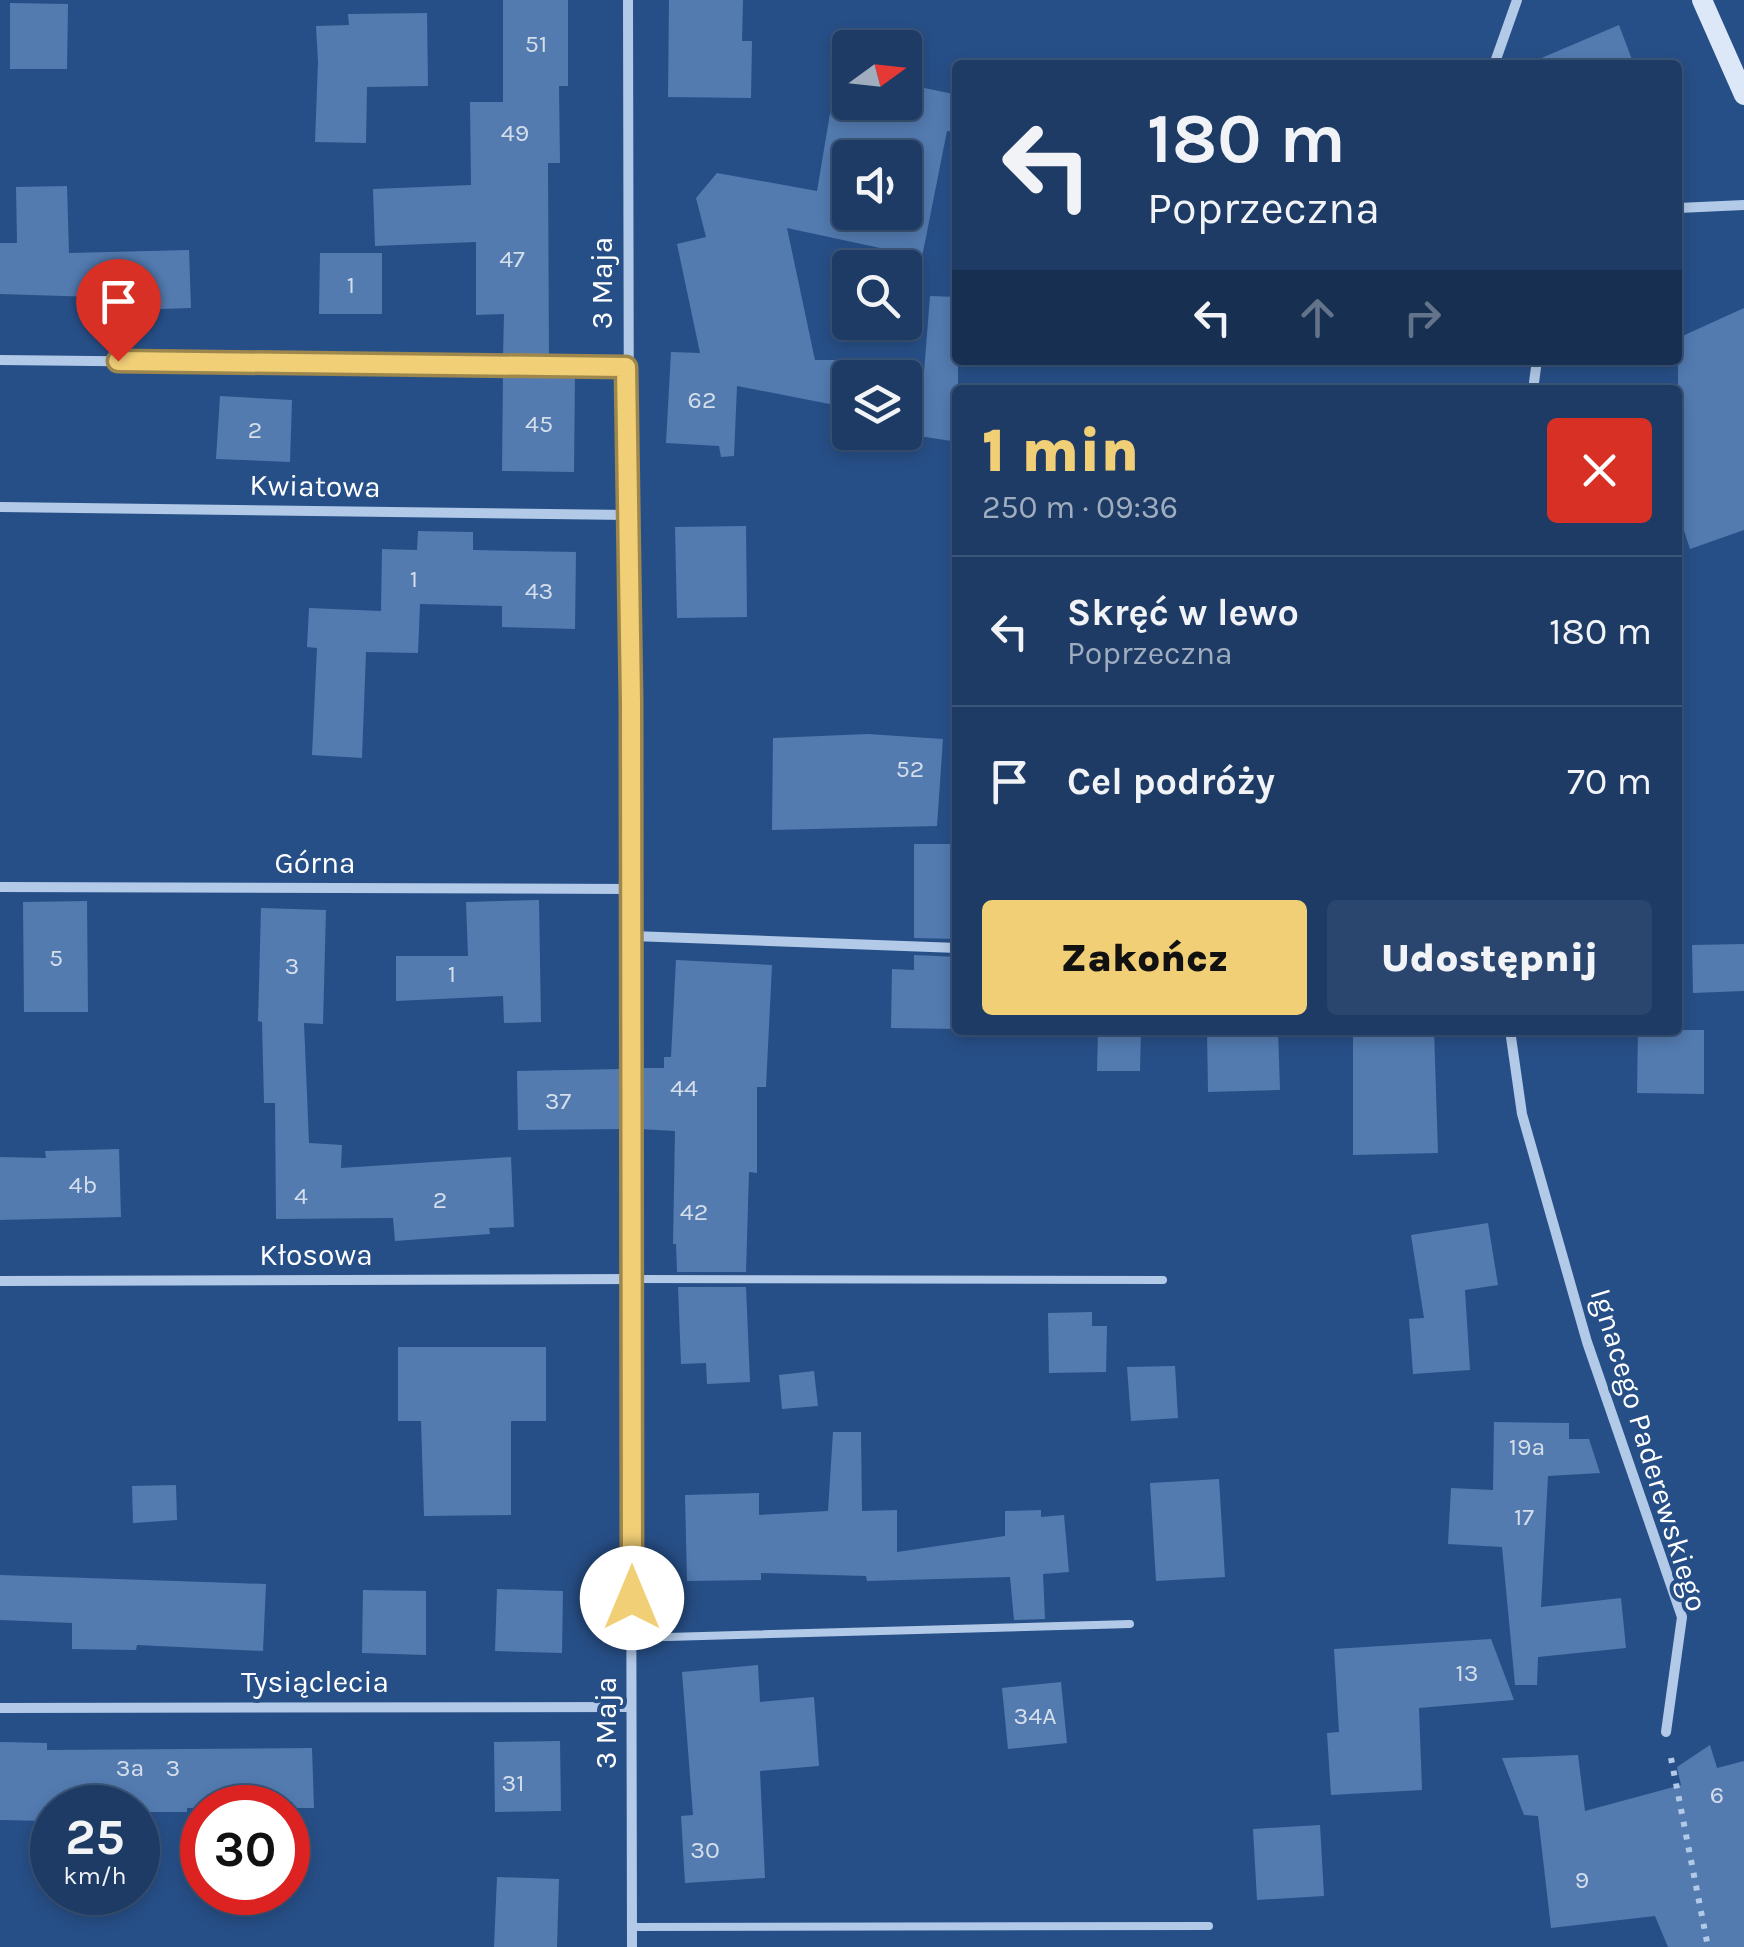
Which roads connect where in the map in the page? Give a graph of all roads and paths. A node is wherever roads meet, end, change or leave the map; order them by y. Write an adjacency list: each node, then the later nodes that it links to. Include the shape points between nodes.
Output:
1 (628, 0): 9 (street, 3 Maja)
2 (1517, 0): 4 (street)
3 (1702, 0): 5 (street)
4 (1496, 60)
5 (1744, 95)
6 (1744, 205): 7 (street)
7 (1682, 208)
8 (0, 360): 9 (street)
9 (626, 367): 11 (street, 3 Maja)
10 (0, 507): 11 (street, Kwiatowa)
11 (629, 514): 13 (street, 3 Maja)
12 (0, 887): 13 (street, Górna)
13 (630, 889): 14 (street, 3 Maja)
14 (632, 936): 15 (street); 17 (street, 3 Maja)
15 (952, 948)
16 (1511, 1035): 24 (street, Ignacego Paderewskiego, via 1522,1114 1587,1342 1682,1617)
17 (632, 1280): 18 (lane); 19 (street, Kłosowa); 21 (street, 3 Maja)
18 (1162, 1280)
19 (0, 1281)
20 (1130, 1624): 21 (lane)
21 (632, 1638): 22 (street, 3 Maja)
22 (630, 1707): 23 (street, Tysiąclecia); 26 (street, 3 Maja)
23 (0, 1708)
24 (1666, 1732): 28 (path)
25 (1209, 1926): 26 (lane)
26 (632, 1927): 27 (street, 3 Maja)
27 (632, 1947)
28 (1708, 1947)

